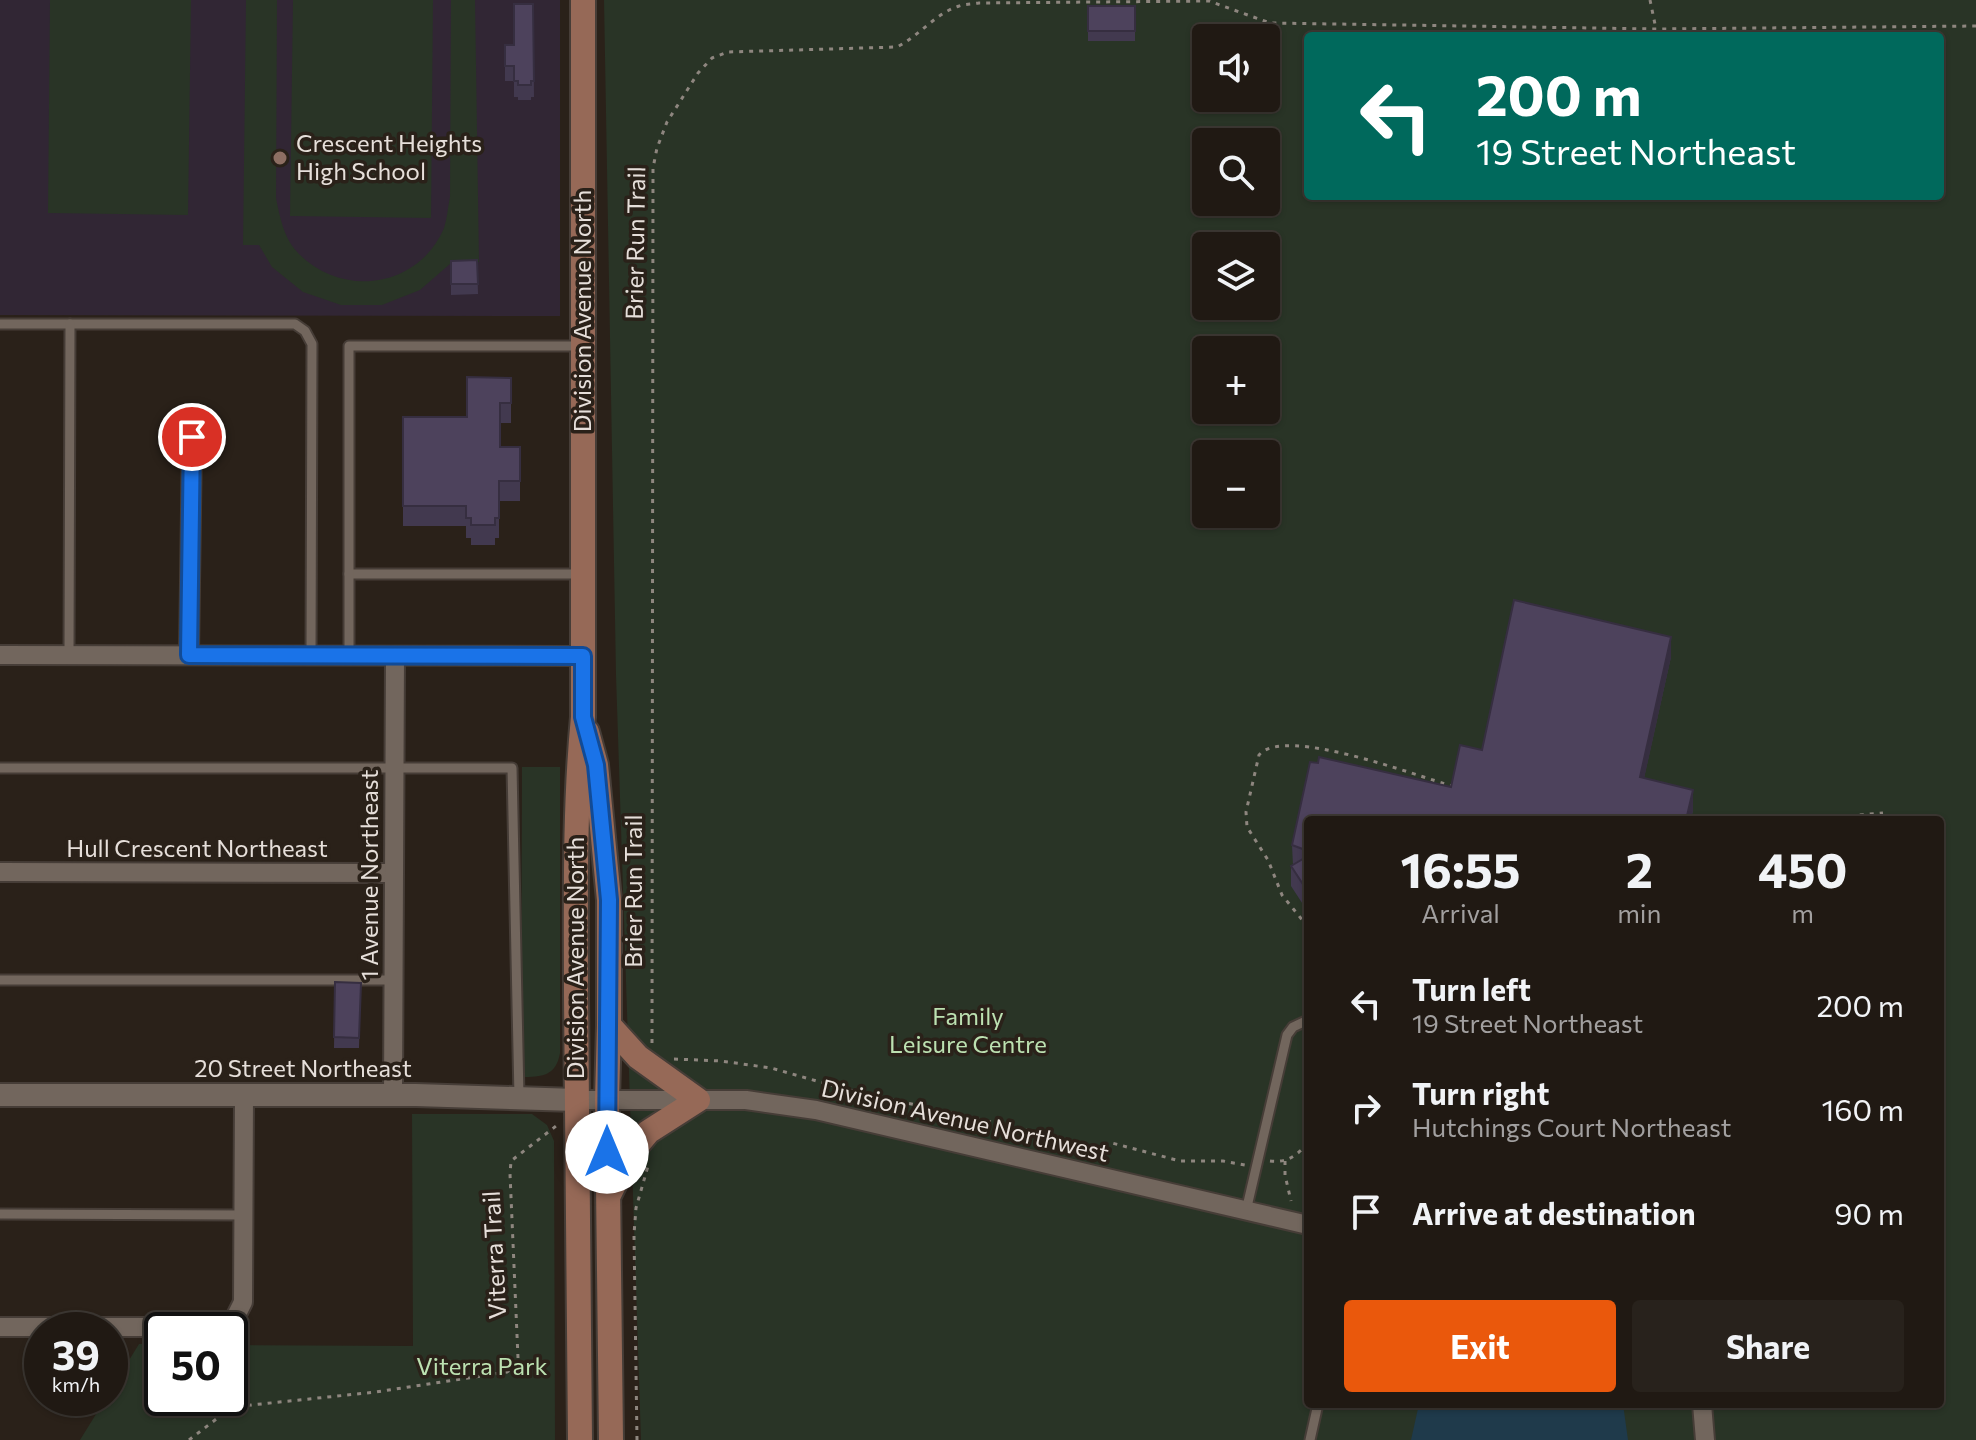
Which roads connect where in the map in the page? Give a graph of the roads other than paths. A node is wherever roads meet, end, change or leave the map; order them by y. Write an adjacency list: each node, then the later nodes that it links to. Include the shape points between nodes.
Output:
1 (583, 0): 4 (main road, Division Avenue North)
2 (0, 324): 3 (lane)
3 (70, 324): 9 (lane); 11 (lane, via 295,324 305,331 312,344)
4 (583, 346): 6 (lane, via 349,346); 7 (main road, Division Avenue North)
5 (192, 437): 10 (street)
6 (349, 574): 7 (lane); 12 (lane)
7 (583, 574): 14 (main road, Division Avenue North)
8 (0, 655): 9 (street)
9 (69, 655): 10 (street)
10 (189, 655): 11 (street)
11 (311, 656): 12 (street)
12 (349, 656): 13 (street)
13 (395, 656): 14 (street); 17 (street, 1 Avenue Northeast)
14 (583, 656): 15 (main road, Division Avenue North)
15 (583, 717): 23 (main road, Division Avenue North, via 596,765 605,852); 28 (main road, Division Avenue North, via 576,841)
16 (0, 768): 17 (lane)
17 (394, 768): 19 (street, 1 Avenue Northeast); 27 (lane, via 512,768)
18 (0, 872): 19 (street, Hull Crescent Northeast)
19 (394, 873): 21 (street, 1 Avenue Northeast)
20 (0, 980): 21 (lane)
21 (393, 980): 26 (street, 1 Avenue Northeast)
22 (1304, 1022): 32 (lane, via 1287,1035)
23 (609, 1025): 29 (main road, Division Avenue North); 30 (main road, via 638,1057)
24 (0, 1095): 25 (street, 20 Street Northeast)
25 (244, 1095): 26 (street, 20 Street Northeast); 34 (street)
26 (393, 1095): 27 (street, 20 Street Northeast)
27 (519, 1098): 28 (street, 20 Street Northeast)
28 (576, 1100): 29 (street, 20 Street Northeast); 39 (main road, Division Avenue North)
29 (607, 1100): 30 (street, Division Avenue Northwest); 31 (main road, Division Avenue North)
30 (698, 1100): 31 (main road, via 648,1132 629,1155); 32 (street, Division Avenue Northwest, via 746,1100 816,1110)
31 (607, 1199): 40 (main road, Division Avenue North)
32 (1246, 1211): 35 (street, Division Avenue Northwest)
33 (0, 1214): 34 (lane)
34 (244, 1215): 36 (street, via 243,1302 229,1324)
35 (1304, 1224)
36 (0, 1327)
37 (1317, 1408): 41 (lane)
38 (1702, 1408): 42 (street)
39 (580, 1440)
40 (611, 1440)
41 (1310, 1440)
42 (1705, 1440)

